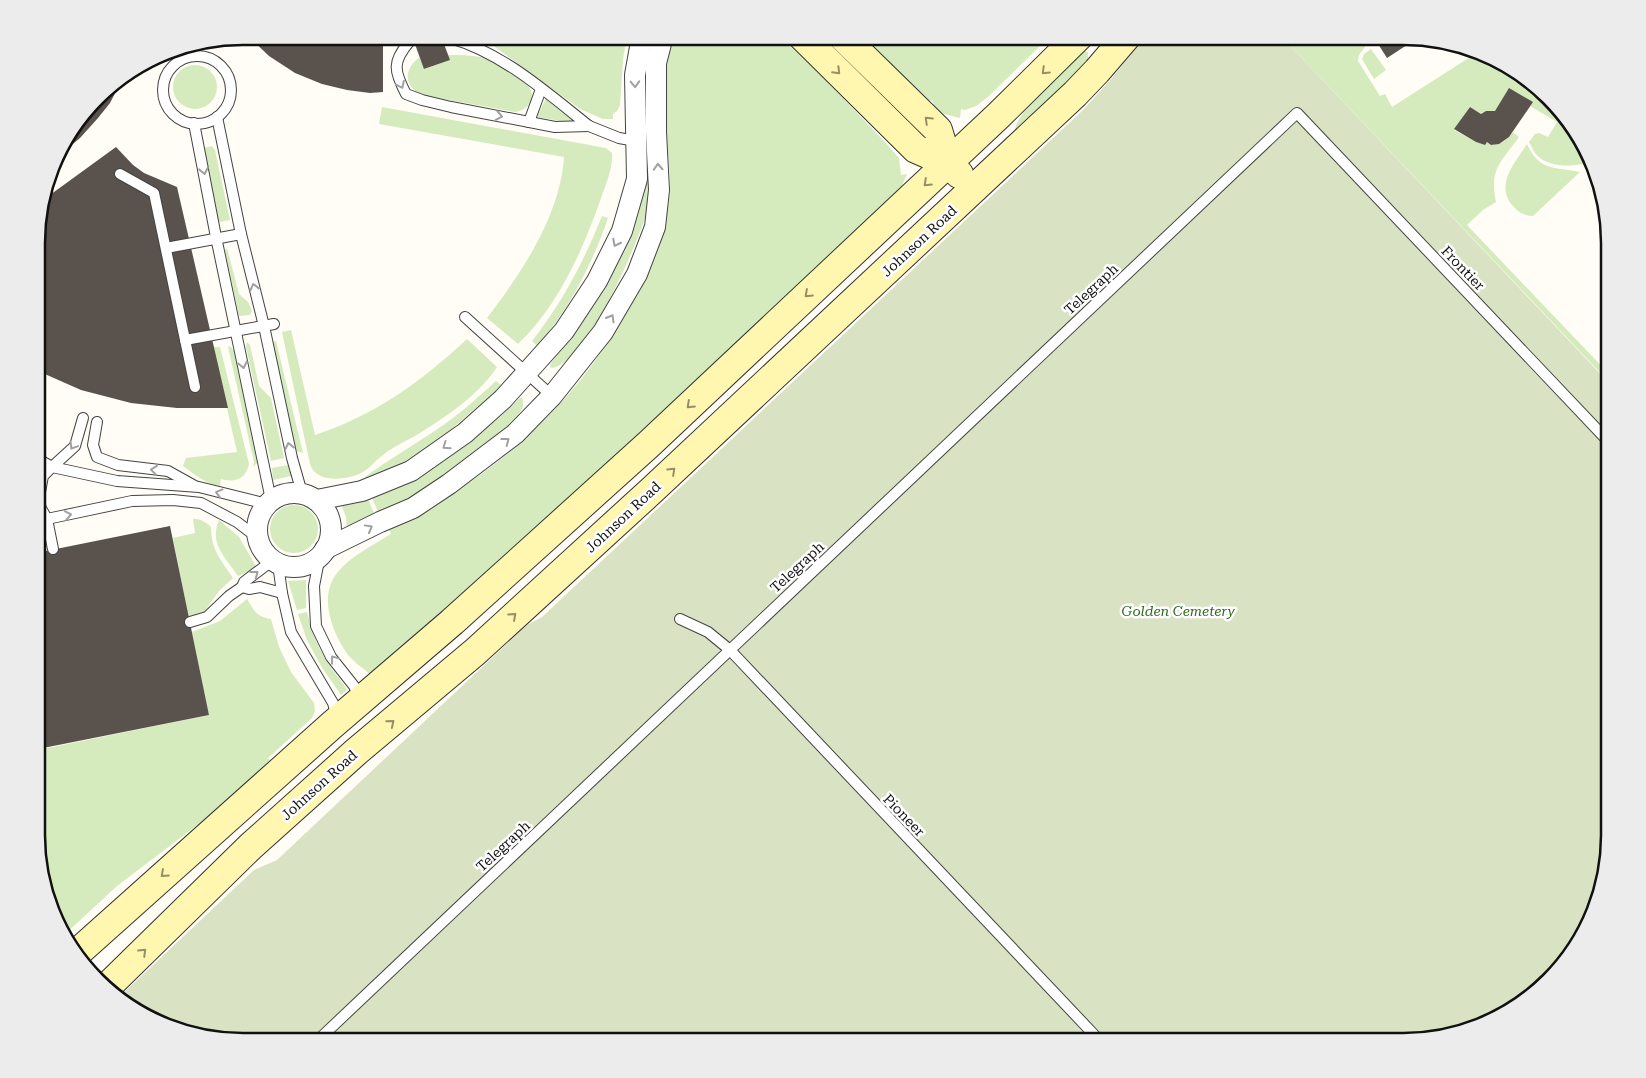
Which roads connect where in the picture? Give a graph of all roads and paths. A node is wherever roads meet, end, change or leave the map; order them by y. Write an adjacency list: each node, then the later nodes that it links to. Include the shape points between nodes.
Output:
1 (406, 45): 12 (lane, one-way to 12, via 396,63 397,77 406,94)
2 (472, 45): 9 (lane)
3 (640, 45): 15 (street, one-way to 15, via 634,75)
4 (661, 45): 16 (street, via 656,63)
5 (811, 45): 17 (main road, one-way to 17, via 916,149)
6 (851, 45): 17 (main road, one-way to 6, via 938,130)
7 (1070, 45): 17 (main road, one-way to 17)
8 (1119, 45): 19 (main road, Johnson Road, via 1074,94)
9 (541, 89): 12 (lane); 14 (lane)
10 (1297, 113): 33 (lane, Frontier); 50 (lane, Telegraph)
11 (217, 118): 13 (lane); 13 (lane, via 230,98 231,84 227,73 209,58 190,56 170,69 163,89 171,111 180,119); 20 (lane)
12 (529, 122): 14 (lane)
13 (194, 123): 21 (lane, one-way to 21)
14 (589, 126): 15 (lane)
15 (636, 141): 16 (street); 28 (street, one-way to 28, via 637,179 622,231 597,281 564,331)
16 (656, 142): 30 (street, one-way to 16, via 603,332 637,274 655,227 659,190)
17 (948, 163): 19 (main road); 51 (main road, one-way to 51, via 649,444 452,622)
18 (120, 174): 22 (lane, via 154,193)
19 (974, 189): 53 (main road, Johnson Road, one-way to 19, via 475,652)
20 (240, 234): 21 (lane); 25 (lane, one-way to 20)
21 (216, 237): 22 (lane); 26 (lane)
22 (166, 248): 27 (lane)
23 (465, 317): 28 (lane)
24 (274, 324): 25 (lane)
25 (264, 326): 26 (lane); 38 (lane, one-way to 25, via 292,458)
26 (236, 331): 27 (lane); 39 (lane, one-way to 39)
27 (186, 340): 29 (lane)
28 (527, 373): 30 (lane); 38 (street, one-way to 38, via 464,433 411,471 362,491)
29 (196, 387)
30 (552, 396): 44 (street, one-way to 30, via 413,508 449,484 515,434)
31 (83, 418): 35 (lane, one-way to 35, via 75,446)
32 (97, 422): 37 (lane, one-way to 32, via 168,471 118,465 97,457 93,445)
33 (1601, 434)
34 (45, 463): 35 (lane)
35 (52, 467): 36 (lane); 37 (lane, via 117,481)
36 (45, 474)
37 (198, 487): 39 (lane, one-way to 37)
38 (309, 496): 39 (street, via 291,492); 44 (street, via 325,509 330,519 329,542)
39 (269, 502): 42 (street, via 258,518)
40 (45, 518): 42 (lane, one-way to 42, via 132,501 173,500 201,503 237,522)
41 (45, 527): 43 (lane)
42 (258, 538): 45 (street, via 261,548)
43 (53, 549)
44 (323, 552): 45 (street, via 307,565 297,567); 51 (lane, one-way to 44, via 354,686 330,657 316,626 314,586)
45 (276, 562): 46 (lane, one-way to 45, via 244,582); 47 (lane)
46 (242, 587): 47 (lane, via 260,587); 49 (lane, via 207,617)
47 (282, 593): 52 (lane, via 291,632 333,703 336,714)
48 (680, 619): 50 (lane, Pioneer, via 708,632)
49 (190, 622)
50 (730, 650): 56 (lane, Telegraph); 57 (lane, Pioneer)
51 (360, 700): 52 (main road); 53 (main road, via 354,742)
52 (332, 725): 54 (main road, one-way to 54)
53 (251, 846): 55 (main road, Johnson Road, one-way to 53)
54 (81, 949)
55 (111, 983)
56 (326, 1033)
57 (1092, 1033)

